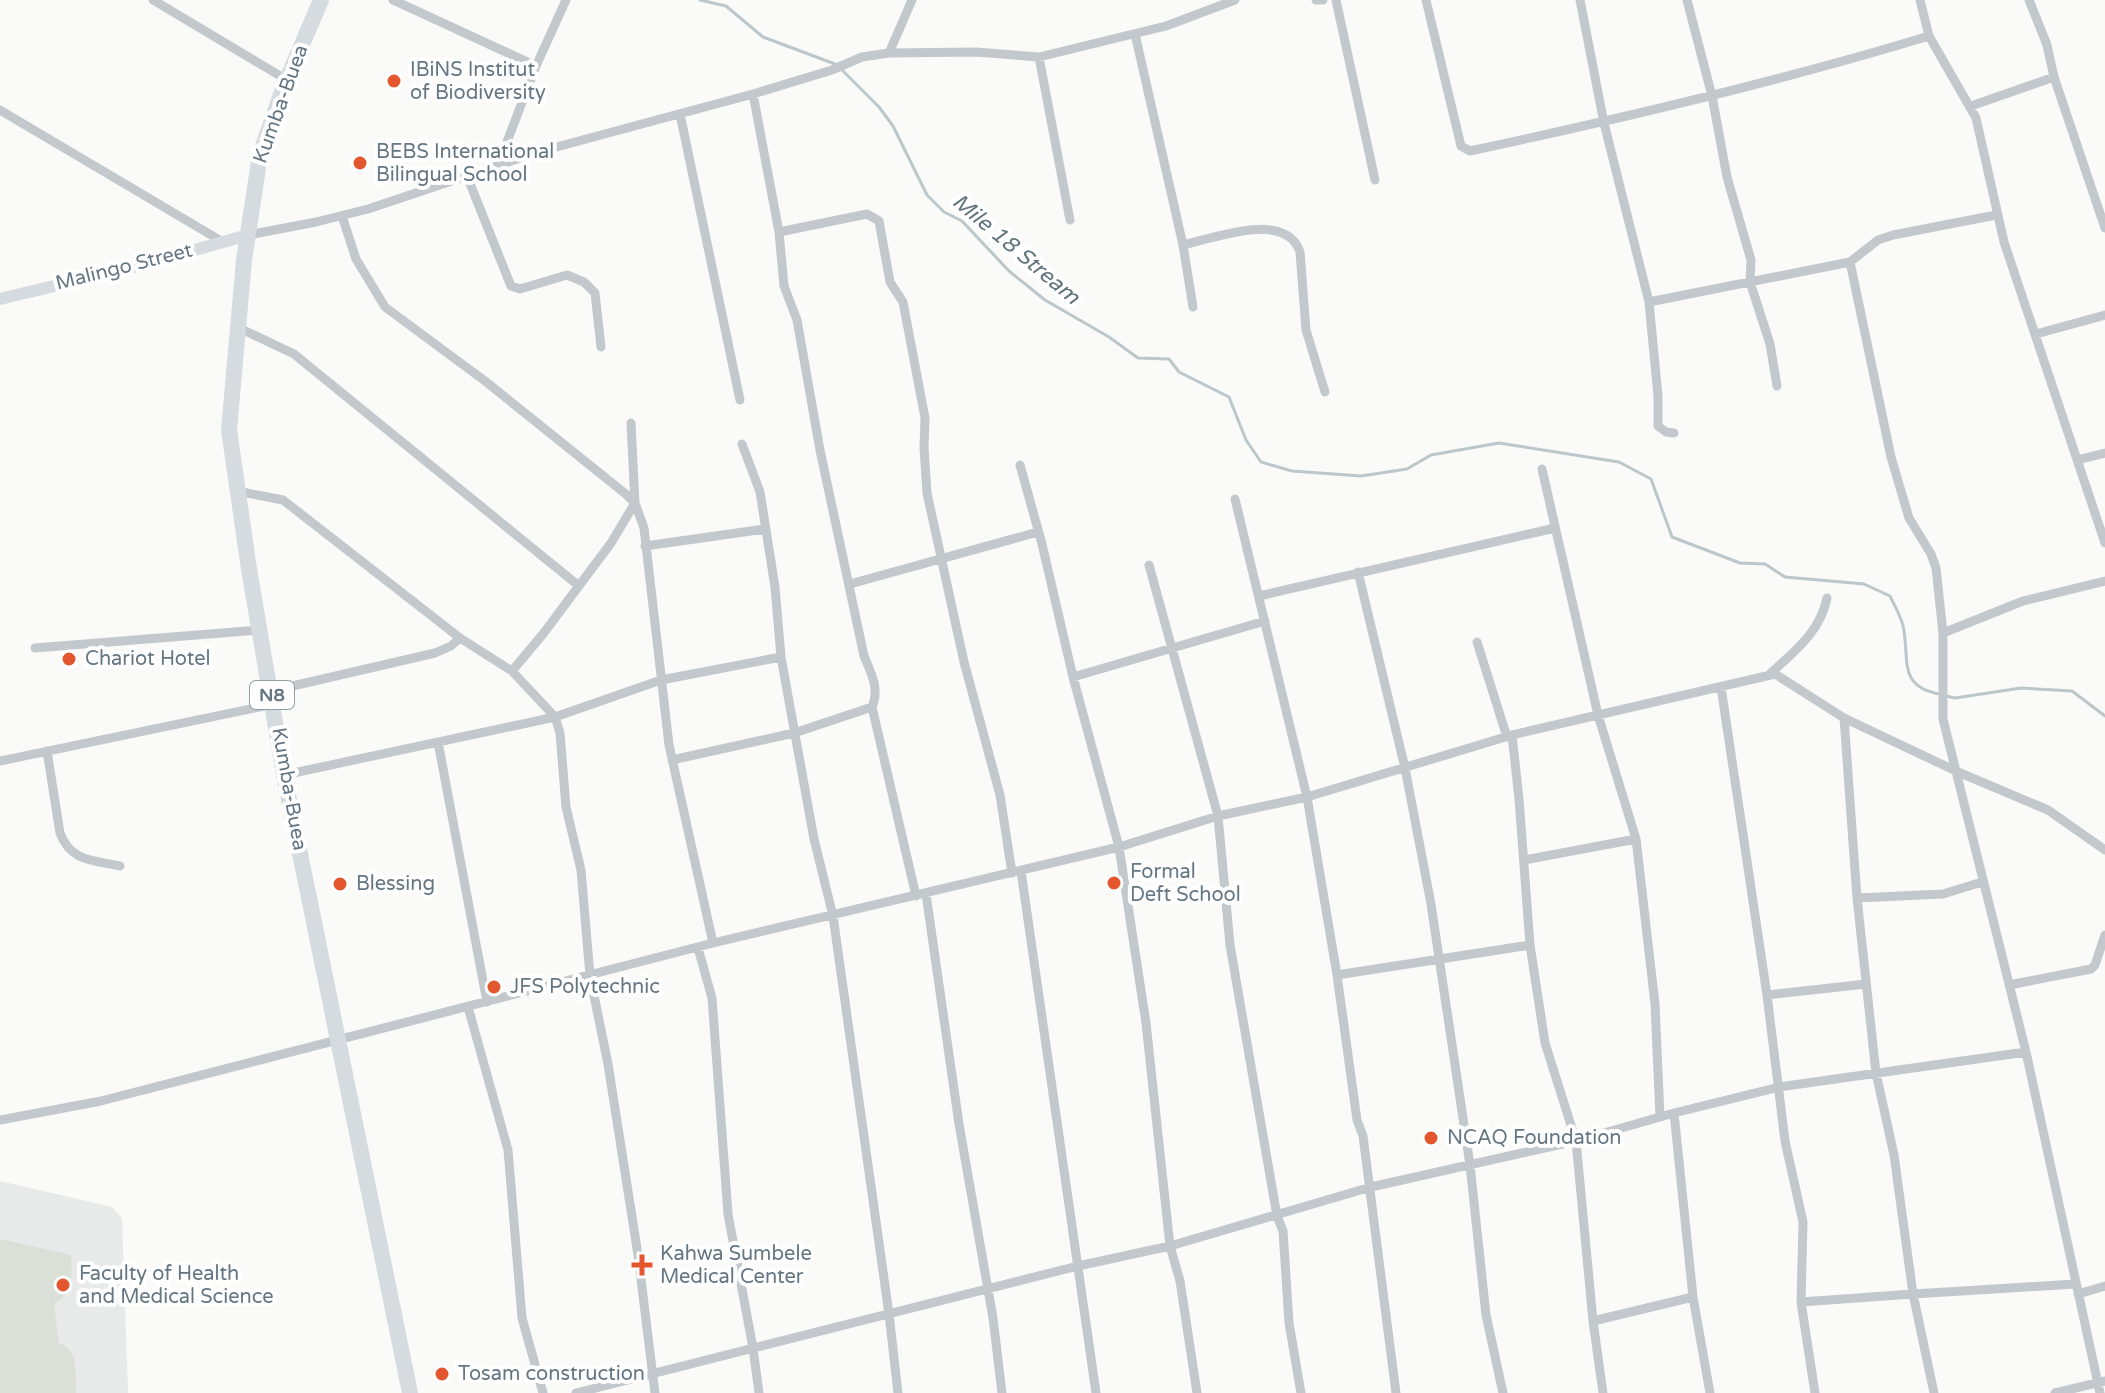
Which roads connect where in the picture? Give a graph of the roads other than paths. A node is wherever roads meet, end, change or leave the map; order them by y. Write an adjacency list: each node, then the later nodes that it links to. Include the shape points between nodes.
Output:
1 (153, 0): 21 (street)
2 (321, 0): 21 (highway, Kumba-Buea / N8)
3 (393, 0): 19 (street)
4 (566, 0): 19 (street)
5 (912, 0): 17 (street)
6 (1235, 0): 15 (street)
7 (1316, 0): 8 (street)
8 (1323, 0)
9 (1336, 0): 30 (street)
10 (1426, 0): 27 (street, via 1464,149)
11 (1580, 0): 27 (street)
12 (1687, 0): 23 (street)
13 (1920, 0): 16 (street)
14 (2029, 0): 20 (street)
15 (1135, 34): 18 (street); 38 (street)
16 (1929, 36): 23 (street); 24 (street)
17 (889, 53): 18 (street); 22 (street)
18 (1039, 57): 33 (street)
19 (536, 66): 28 (street)
20 (2054, 77): 24 (street); 34 (street)
21 (287, 80): 36 (highway, Kumba-Buea / N8, via 260,155)
22 (753, 94): 26 (street); 35 (street)
23 (1712, 96): 27 (street); 40 (street, via 1727,177 1751,260)
24 (1971, 106): 31 (street)
25 (0, 110): 37 (street)
26 (680, 114): 28 (street); 50 (street)
27 (1604, 123): 42 (street)
28 (498, 165): 29 (street)
29 (467, 176): 32 (street); 47 (street, via 511,286 520,289 567,275 584,282 595,293)
30 (1375, 180)
31 (1996, 215): 39 (street, via 1893,235); 46 (street)
32 (342, 216): 36 (street); 60 (street, via 356,259 391,313 485,381)
33 (1070, 220)
34 (2105, 228)
35 (779, 232): 66 (street, via 867,214 879,221 890,282 903,302 925,418 927,493); 70 (street, via 784,286 799,327)
36 (248, 235): 37 (street, Malingo Street); 45 (highway, Kumba-Buea / N8)
37 (223, 242): 41 (street, Malingo Street)
38 (1183, 245): 43 (street); 49 (street, via 1260,228 1287,233 1296,241 1306,330)
39 (1850, 262): 40 (street); 76 (street, via 1891,457 1909,518 1936,568)
40 (1750, 282): 42 (street); 48 (street)
41 (0, 299)
42 (1649, 302): 52 (street, via 1658,426)
43 (1193, 307)
44 (2105, 315): 46 (street)
45 (237, 327): 58 (highway, Kumba-Buea / N8, via 228,420); 71 (street, via 294,354)
46 (2036, 334): 55 (street)
47 (601, 347)
48 (1777, 386)
49 (1325, 392)
50 (740, 400)
51 (631, 423): 60 (street)
52 (1674, 433)
53 (742, 444): 62 (street, via 760,492)
54 (2105, 453): 55 (street)
55 (2077, 460): 64 (street)
56 (1020, 465): 63 (street)
57 (1542, 469): 61 (street)
58 (237, 491): 75 (highway, Kumba-Buea / N8); 77 (street, via 283,500)
59 (1235, 499): 72 (street)
60 (635, 503): 65 (street); 71 (street)
61 (1555, 528): 68 (street); 89 (street)
62 (765, 529): 65 (street); 81 (street)
63 (1038, 532): 66 (street); 84 (street)
64 (2105, 543)
65 (645, 546): 85 (street)
66 (944, 558): 70 (street); 108 (street)
67 (1149, 565): 79 (street)
68 (1358, 572): 72 (street); 98 (street)
69 (2105, 581): 76 (street, via 2033,597)
70 (850, 584): 88 (street, via 864,656 875,683)
71 (579, 586): 82 (street)
72 (1259, 596): 74 (street)
73 (1827, 598): 83 (street, via 1815,630)
74 (1265, 621): 79 (street); 101 (street)
75 (260, 630): 80 (street); 87 (highway, Kumba-Buea / N8)
76 (1943, 633): 99 (street, via 1941,709)
77 (460, 638): 82 (street); 87 (street, via 435,653)
78 (1477, 642): 93 (street)
79 (1173, 647): 84 (street); 102 (street)
80 (35, 648)
81 (781, 657): 85 (street); 92 (street)
82 (512, 671): 90 (street)
83 (1769, 675): 86 (street); 91 (street, via 1780,676)
84 (1073, 677): 104 (street)
85 (661, 680): 90 (street); 96 (street)
86 (1721, 687): 89 (street); 122 (street)
87 (272, 698): 95 (street); 100 (highway, Kumba-Buea / N8)
88 (872, 707): 92 (street); 110 (street)
89 (1598, 715): 93 (street); 103 (street)
90 (555, 717): 94 (street); 119 (street, via 566,807 581,870)
91 (1844, 718): 99 (street); 111 (street)
92 (794, 733): 96 (street); 112 (street)
93 (1510, 736): 98 (street); 106 (street)
94 (438, 742): 100 (street); 123 (street)
95 (47, 751): 97 (street); 107 (street, via 65,845 80,857)
96 (672, 760): 114 (street)
97 (0, 761)
98 (1405, 768): 101 (street); 117 (street)
99 (1958, 772): 105 (street, via 2048,810); 109 (street)
100 (284, 775): 125 (highway, Kumba-Buea / N8)
101 (1307, 797): 102 (street); 118 (street)
102 (1218, 816): 104 (street); 135 (street, via 1230,945)
103 (1636, 839): 106 (street); 130 (street, via 1655,1004)
104 (1119, 847): 108 (street); 136 (street, via 1146,1023)
105 (2105, 850)
106 (1524, 860): 115 (street)
107 (120, 866)
108 (1016, 872): 110 (street); 137 (street)
109 (1982, 882): 111 (street, via 1943,894); 121 (street)
110 (921, 895): 112 (street); 139 (street)
111 (1857, 898): 120 (street)
112 (833, 916): 114 (street); 144 (street)
113 (2105, 935): 121 (street, via 2091,969)
114 (713, 943): 116 (street)
115 (1530, 945): 117 (street); 132 (street, via 1545,1043)
116 (698, 948): 119 (street); 146 (street, via 712,998 728,1214)
117 (1440, 958): 118 (street); 133 (street)
118 (1337, 975): 134 (street)
119 (590, 976): 123 (street); 147 (street, via 636,1240)
120 (1866, 984): 122 (street); 127 (street)
121 (2009, 985): 126 (street)
122 (1767, 995): 128 (street)
123 (487, 1002): 124 (street)
124 (468, 1007): 125 (street); 150 (street, via 508,1150 522,1318)
125 (339, 1040): 131 (street, via 101,1101); 149 (highway, Kumba-Buea / N8)
126 (2026, 1052): 127 (street); 140 (street)
127 (1876, 1073): 128 (street); 141 (street, via 1894,1155)
128 (1779, 1087): 129 (street); 143 (street, via 1803,1222)
129 (1674, 1113): 130 (street); 142 (street)
130 (1660, 1117): 132 (street)
131 (0, 1120)
132 (1576, 1141): 133 (street); 145 (street)
133 (1470, 1165): 134 (street); 160 (street, via 1486,1315)
134 (1371, 1187): 135 (street); 159 (street)
135 (1277, 1216): 136 (street); 158 (street)
136 (1170, 1246): 137 (street); 157 (street)
137 (1078, 1266): 139 (street); 156 (street)
138 (2105, 1286): 140 (street)
139 (986, 1289): 144 (street); 155 (street)
140 (2077, 1289): 141 (street); 148 (street)
141 (1913, 1294): 143 (street); 164 (street)
142 (1693, 1297): 145 (street); 162 (street)
143 (1801, 1302): 163 (street)
144 (889, 1314): 146 (street); 154 (street)
145 (1593, 1321): 161 (street)
146 (753, 1348): 147 (street); 153 (street)
147 (652, 1373): 151 (street); 152 (street)
148 (2101, 1386): 165 (street)
149 (410, 1393)
150 (543, 1393)
151 (576, 1393)
152 (655, 1393)
153 (759, 1393)
154 (898, 1393)
155 (1002, 1393)
156 (1096, 1393)
157 (1197, 1393)
158 (1301, 1393)
159 (1396, 1393)
160 (1503, 1393)
161 (1603, 1393)
162 (1710, 1393)
163 (1815, 1393)
164 (1934, 1393)
165 (2055, 1393)

